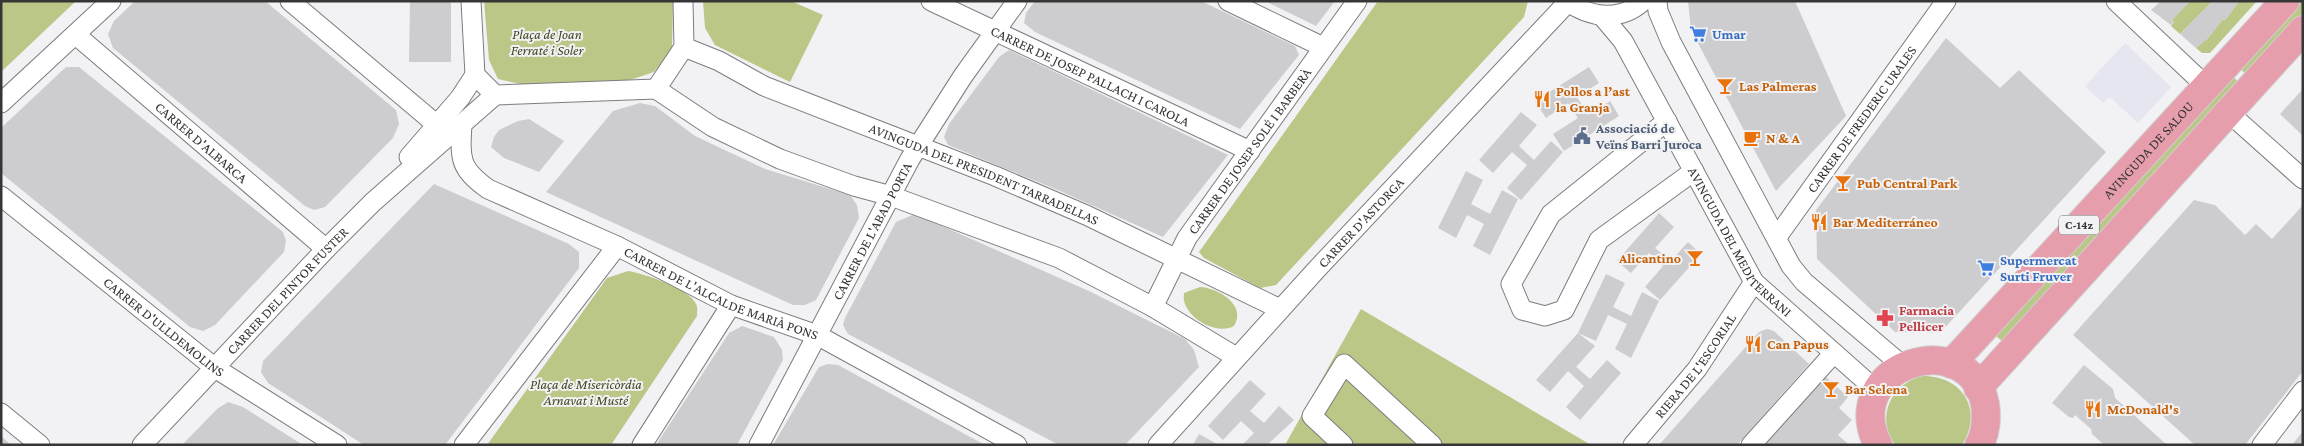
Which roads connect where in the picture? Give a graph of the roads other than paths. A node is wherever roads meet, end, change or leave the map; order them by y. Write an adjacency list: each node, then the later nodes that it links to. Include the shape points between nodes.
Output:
1 (111, 1): 18 (street)
2 (290, 1): 29 (street)
3 (471, 1): 21 (street)
4 (683, 1): 19 (street)
5 (931, 1): 17 (street, CARRER DE JOSEP PALLACH I CAROLA)
6 (1017, 1): 17 (street, CARRER DE L'ABAD PORTA)
7 (1228, 1): 20 (street)
8 (1357, 1): 20 (street, CARRER DE JOSEP SOLÉ I BARBERÀ)
9 (1643, 1): 15 (street, via 1626,12)
10 (1657, 1): 37 (street, AVINGUDA DEL MEDITERRANI, via 1671,42)
11 (1946, 1): 37 (street, CARRER DE FREDERIC URALES)
12 (2285, 1): 22 (main road, AVINGUDA DE SALOU / C-14z)
13 (1567, 2): 15 (street, via 1584,12); 44 (street, CARRER D'ASTORGA)
14 (2125, 4): 22 (street)
15 (1602, 16): 27 (street, AVINGUDA DEL MEDITERRANI, via 1623,41)
16 (2303, 30): 26 (main road, C-14z)
17 (995, 31): 30 (street, CARRER DE L'ABAD PORTA); 31 (street, CARRER DE JOSEP PALLACH I CAROLA)
18 (76, 35): 25 (street); 39 (street, CARRER D'ALBARCA)
19 (684, 47): 23 (street); 30 (street, AVINGUDA DEL PRESIDENT TARRADELLAS, via 719,61 764,86)
20 (1323, 47): 31 (street, CARRER DE JOSEP SOLÉ I BARBERÀ)
21 (475, 74): 24 (street); 29 (street, CARRER DEL PINTOR FUSTER)
22 (2207, 87): 48 (main road, AVINGUDA DE SALOU / C-14z)
23 (656, 89): 24 (street); 35 (street, via 713,127 780,159)
24 (495, 95): 28 (street, CARRER DEL PINTOR FUSTER)
25 (1, 103)
26 (2228, 112): 33 (street); 51 (main road, C-14z)
27 (1667, 121): 32 (street, AVINGUDA DEL MEDITERRANI); 32 (street, via 1551,214 1511,284 1522,310 1545,316 1564,310 1598,240)
28 (462, 124): 36 (street, CARRER DEL PINTOR FUSTER); 38 (street, CARRER DE L'ALCALDE MARIÀ PONS, via 460,154 470,176 488,189)
29 (438, 125): 36 (street, CARRER DEL PINTOR FUSTER)
30 (918, 148): 35 (street, CARRER DE L'ABAD PORTA); 40 (street, AVINGUDA DEL PRESIDENT TARRADELLAS, via 995,176)
31 (1250, 151): 40 (street, CARRER DE JOSEP SOLÉ I BARBERÀ)
32 (1694, 171): 41 (street, AVINGUDA DEL MEDITERRANI)
33 (2303, 179)
34 (1, 196): 50 (street, CARRER D'ULLDEMOLINS)
35 (891, 196): 43 (street, via 1059,258); 45 (street, CARRER DE L'ABAD PORTA)
36 (373, 202): 39 (street, CARRER DEL PINTOR FUSTER)
37 (1776, 237): 49 (street, AVINGUDA DEL MEDITERRANI, via 1791,266 1804,282)
38 (617, 246): 42 (street, CARRER DE L'ALCALDE MARIÀ PONS); 60 (street)
39 (326, 249): 50 (street, CARRER DEL PINTOR FUSTER)
40 (1177, 258): 43 (street, CARRER DE JOSEP SOLÉ I BARBERÀ); 44 (street, AVINGUDA DEL PRESIDENT TARRADELLAS)
41 (1754, 282): 46 (street, AVINGUDA DEL MEDITERRANI); 67 (street, RIERA DE L'ESCORIAL, via 1697,369)
42 (731, 305): 45 (street, CARRER DE L'ALCALDE MARIÀ PONS); 61 (street)
43 (1153, 307): 47 (street)
44 (1280, 309): 47 (street, CARRER D'ASTORGA)
45 (817, 335): 62 (street, CARRER DE L'ABAD PORTA); 63 (street, CARRER DE L'ALCALDE MARIÀ PONS)
46 (1834, 353): 52 (street, AVINGUDA DEL MEDITERRANI); 68 (street)
47 (1236, 357): 64 (street, CARRER D'ASTORGA)
48 (1951, 364): 49 (main road, via 1922,360); 51 (main road, via 1969,376)
49 (1903, 366): 52 (main road, via 1891,374)
50 (215, 368): 58 (street, CARRER DEL PINTOR FUSTER); 59 (street, CARRER D'ULLDEMOLINS)
51 (1978, 388): 55 (main road, via 1986,408)
52 (1877, 391): 56 (main road, via 1871,421)
53 (2303, 391): 69 (street)
54 (1, 413): 57 (street)
55 (1985, 442)
56 (1877, 444)
57 (40, 445)
58 (142, 445)
59 (337, 445)
60 (464, 445)
61 (642, 445)
62 (759, 445)
63 (1017, 445)
64 (1158, 445)
65 (1343, 445): 66 (street, via 1312,416 1344,364)
66 (1432, 445)
67 (1633, 445)
68 (1751, 445)
69 (2262, 445)

